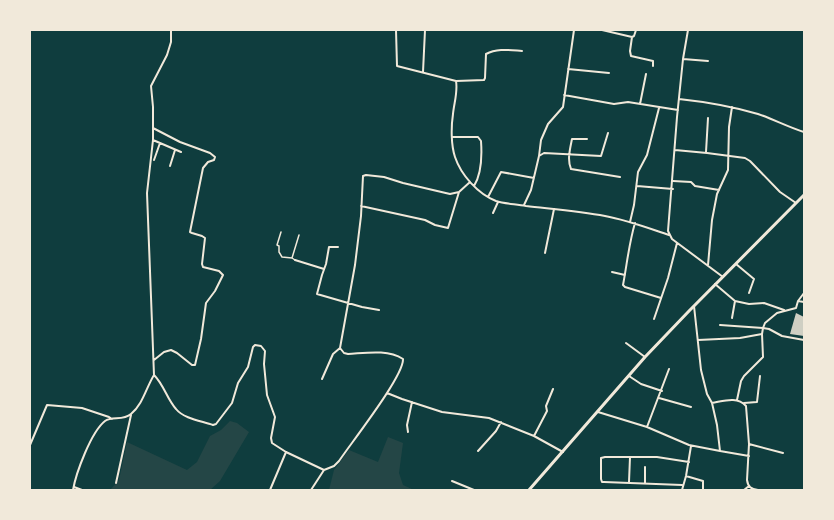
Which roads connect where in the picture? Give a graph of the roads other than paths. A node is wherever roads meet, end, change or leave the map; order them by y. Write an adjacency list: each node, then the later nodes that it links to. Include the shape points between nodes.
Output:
1 (171, 30): 27 (street, via 167,55 150,86)
2 (396, 30): 16 (street, via 397,66)
3 (426, 30): 16 (street)
4 (574, 30): 15 (street)
5 (602, 30): 9 (street)
6 (619, 30): 9 (street)
7 (636, 30): 10 (street)
8 (688, 30): 12 (street)
9 (619, 34): 10 (street)
10 (632, 37): 14 (street, via 631,56 653,61)
11 (522, 52): 19 (street, via 495,50 488,53 484,80)
12 (683, 58): 13 (street); 21 (street)
13 (708, 60)
14 (654, 66)
15 (568, 69): 17 (street); 20 (street)
16 (423, 72): 19 (street)
17 (609, 73)
18 (646, 74): 22 (street)
19 (456, 81): 30 (street)
20 (564, 95): 22 (street, via 614,104); 39 (street, via 563,107 548,124 541,140)
21 (679, 99): 23 (street); 25 (street)
22 (640, 104): 24 (street)
23 (732, 107): 28 (street); 40 (street)
24 (660, 108): 25 (street); 48 (street, via 647,157 638,172)
25 (678, 110): 35 (street)
26 (708, 118): 37 (street)
27 (153, 128): 32 (street); 97 (street, via 215,157 203,168 190,232 205,238 203,267 219,271 223,275 206,303 194,365 171,350)
28 (804, 132)
29 (608, 133): 38 (street, via 601,156)
30 (453, 137): 46 (street, via 455,156); 47 (street, via 478,138 482,141 482,158)
31 (587, 139): 38 (street, via 572,139)
32 (153, 140): 33 (street); 97 (street, via 147,193)
33 (160, 143): 34 (street); 41 (street)
34 (175, 150): 36 (street); 42 (street)
35 (675, 150): 37 (street); 45 (street)
36 (181, 152)
37 (706, 152): 40 (street)
38 (570, 154): 39 (street, via 544,153); 43 (street, via 571,169)
39 (539, 156): 44 (street)
40 (729, 156): 50 (street, via 728,172); 55 (street, via 750,161 780,192)
41 (154, 160)
42 (170, 166)
43 (620, 177)
44 (534, 178): 53 (street, via 501,172); 56 (street)
45 (673, 181): 49 (street); 50 (street, via 690,182 695,186)
46 (470, 182): 47 (street); 51 (street)
47 (474, 186): 53 (street)
48 (637, 186): 49 (street); 60 (street)
49 (673, 189): 64 (street)
50 (718, 190): 71 (street)
51 (459, 192): 57 (street, via 448,228 425,220); 57 (street, via 444,193 366,174 362,177)
52 (804, 195): 55 (main road)
53 (488, 197): 54 (street)
54 (498, 202): 56 (street); 59 (street)
55 (796, 203): 70 (main road)
56 (524, 205): 58 (street)
57 (362, 206): 83 (street)
58 (554, 210): 60 (street, via 605,216); 67 (street)
59 (493, 213)
60 (630, 222): 61 (street)
61 (635, 223): 64 (street); 74 (street, via 629,243)
62 (282, 232): 68 (street, via 277,245 280,253 282,257)
63 (299, 235): 68 (street)
64 (669, 235): 65 (street)
65 (677, 243): 71 (street); 79 (street)
66 (338, 247): 72 (street, via 330,247)
67 (545, 253)
68 (292, 258): 69 (street)
69 (295, 260): 72 (street)
70 (736, 264): 75 (main road); 77 (street, via 754,279)
71 (708, 265): 75 (street)
72 (324, 269): 83 (street, via 318,294)
73 (612, 272): 74 (street)
74 (625, 275): 79 (street, via 625,287)
75 (723, 277): 76 (main road)
76 (715, 284): 81 (street); 84 (main road)
77 (749, 293)
78 (804, 293): 80 (street)
79 (661, 298): 88 (street)
80 (798, 301): 82 (street); 86 (street, via 796,308)
81 (735, 302): 86 (street, via 764,303); 87 (street)
82 (804, 302)
83 (348, 304): 85 (street); 95 (street)
84 (694, 305): 92 (street); 96 (main road)
85 (379, 310)
86 (784, 310): 90 (street, via 777,313)
87 (732, 318)
88 (654, 319)
89 (720, 324): 90 (street)
90 (763, 328): 91 (street); 93 (street, via 782,336)
91 (762, 334): 92 (street); 107 (street, via 763,357 744,376)
92 (697, 340): 109 (street, via 706,394)
93 (804, 340)
94 (626, 343): 96 (street)
95 (340, 348): 102 (street, via 333,354); 105 (street, via 348,354 388,353 403,359 401,368)
96 (645, 357): 100 (main road)
97 (154, 360): 99 (street)
98 (669, 369): 104 (street)
99 (154, 375): 113 (street, via 142,400); 123 (street, via 176,410 190,418 213,425 232,403 238,382 248,368 253,347 261,346 265,351 268,395 275,417 271,441)
100 (628, 376): 104 (street, via 641,384); 112 (main road)
101 (760, 376): 110 (street, via 757,402)
102 (322, 379)
103 (553, 389): 118 (street, via 546,406 547,411)
104 (662, 391): 106 (street)
105 (387, 393): 108 (street); 131 (street, via 339,460 334,466)
106 (659, 398): 111 (street); 116 (street)
107 (737, 400): 109 (street); 110 (street)
108 (412, 402): 115 (street, via 442,412); 117 (street)
109 (712, 403): 122 (street)
110 (743, 403): 119 (street, via 746,408)
111 (691, 407)
112 (598, 412): 116 (street); 125 (main road)
113 (131, 414): 114 (street); 135 (street)
114 (112, 419): 120 (street, via 82,408 47,405); 139 (street, via 106,420 94,435)
115 (501, 422): 118 (street); 124 (street)
116 (648, 427): 121 (street)
117 (408, 432)
118 (534, 436): 125 (street)
119 (749, 444): 126 (street); 127 (street)
120 (30, 445)
121 (691, 446): 122 (street); 129 (street)
122 (720, 451): 127 (street)
123 (286, 452): 131 (street); 141 (street)
124 (478, 452)
125 (563, 452): 144 (main road)
126 (783, 453)
127 (749, 456): 138 (street)
128 (630, 457): 129 (street, via 658,457); 134 (street); 134 (street, via 601,458 602,482)
129 (689, 462): 132 (street)
130 (645, 466): 136 (street)
131 (324, 470): 142 (street)
132 (686, 476): 137 (street); 146 (street, via 703,481)
133 (452, 481): 143 (street)
134 (629, 482): 136 (street)
135 (116, 483)
136 (645, 483): 137 (street)
137 (682, 485): 145 (street)
138 (749, 486): 147 (street); 148 (street)
139 (73, 488): 140 (street)
140 (82, 490)
141 (270, 490)
142 (311, 490)
143 (474, 490)
144 (529, 490)
145 (682, 490)
146 (703, 490)
147 (744, 490)
148 (758, 490)

